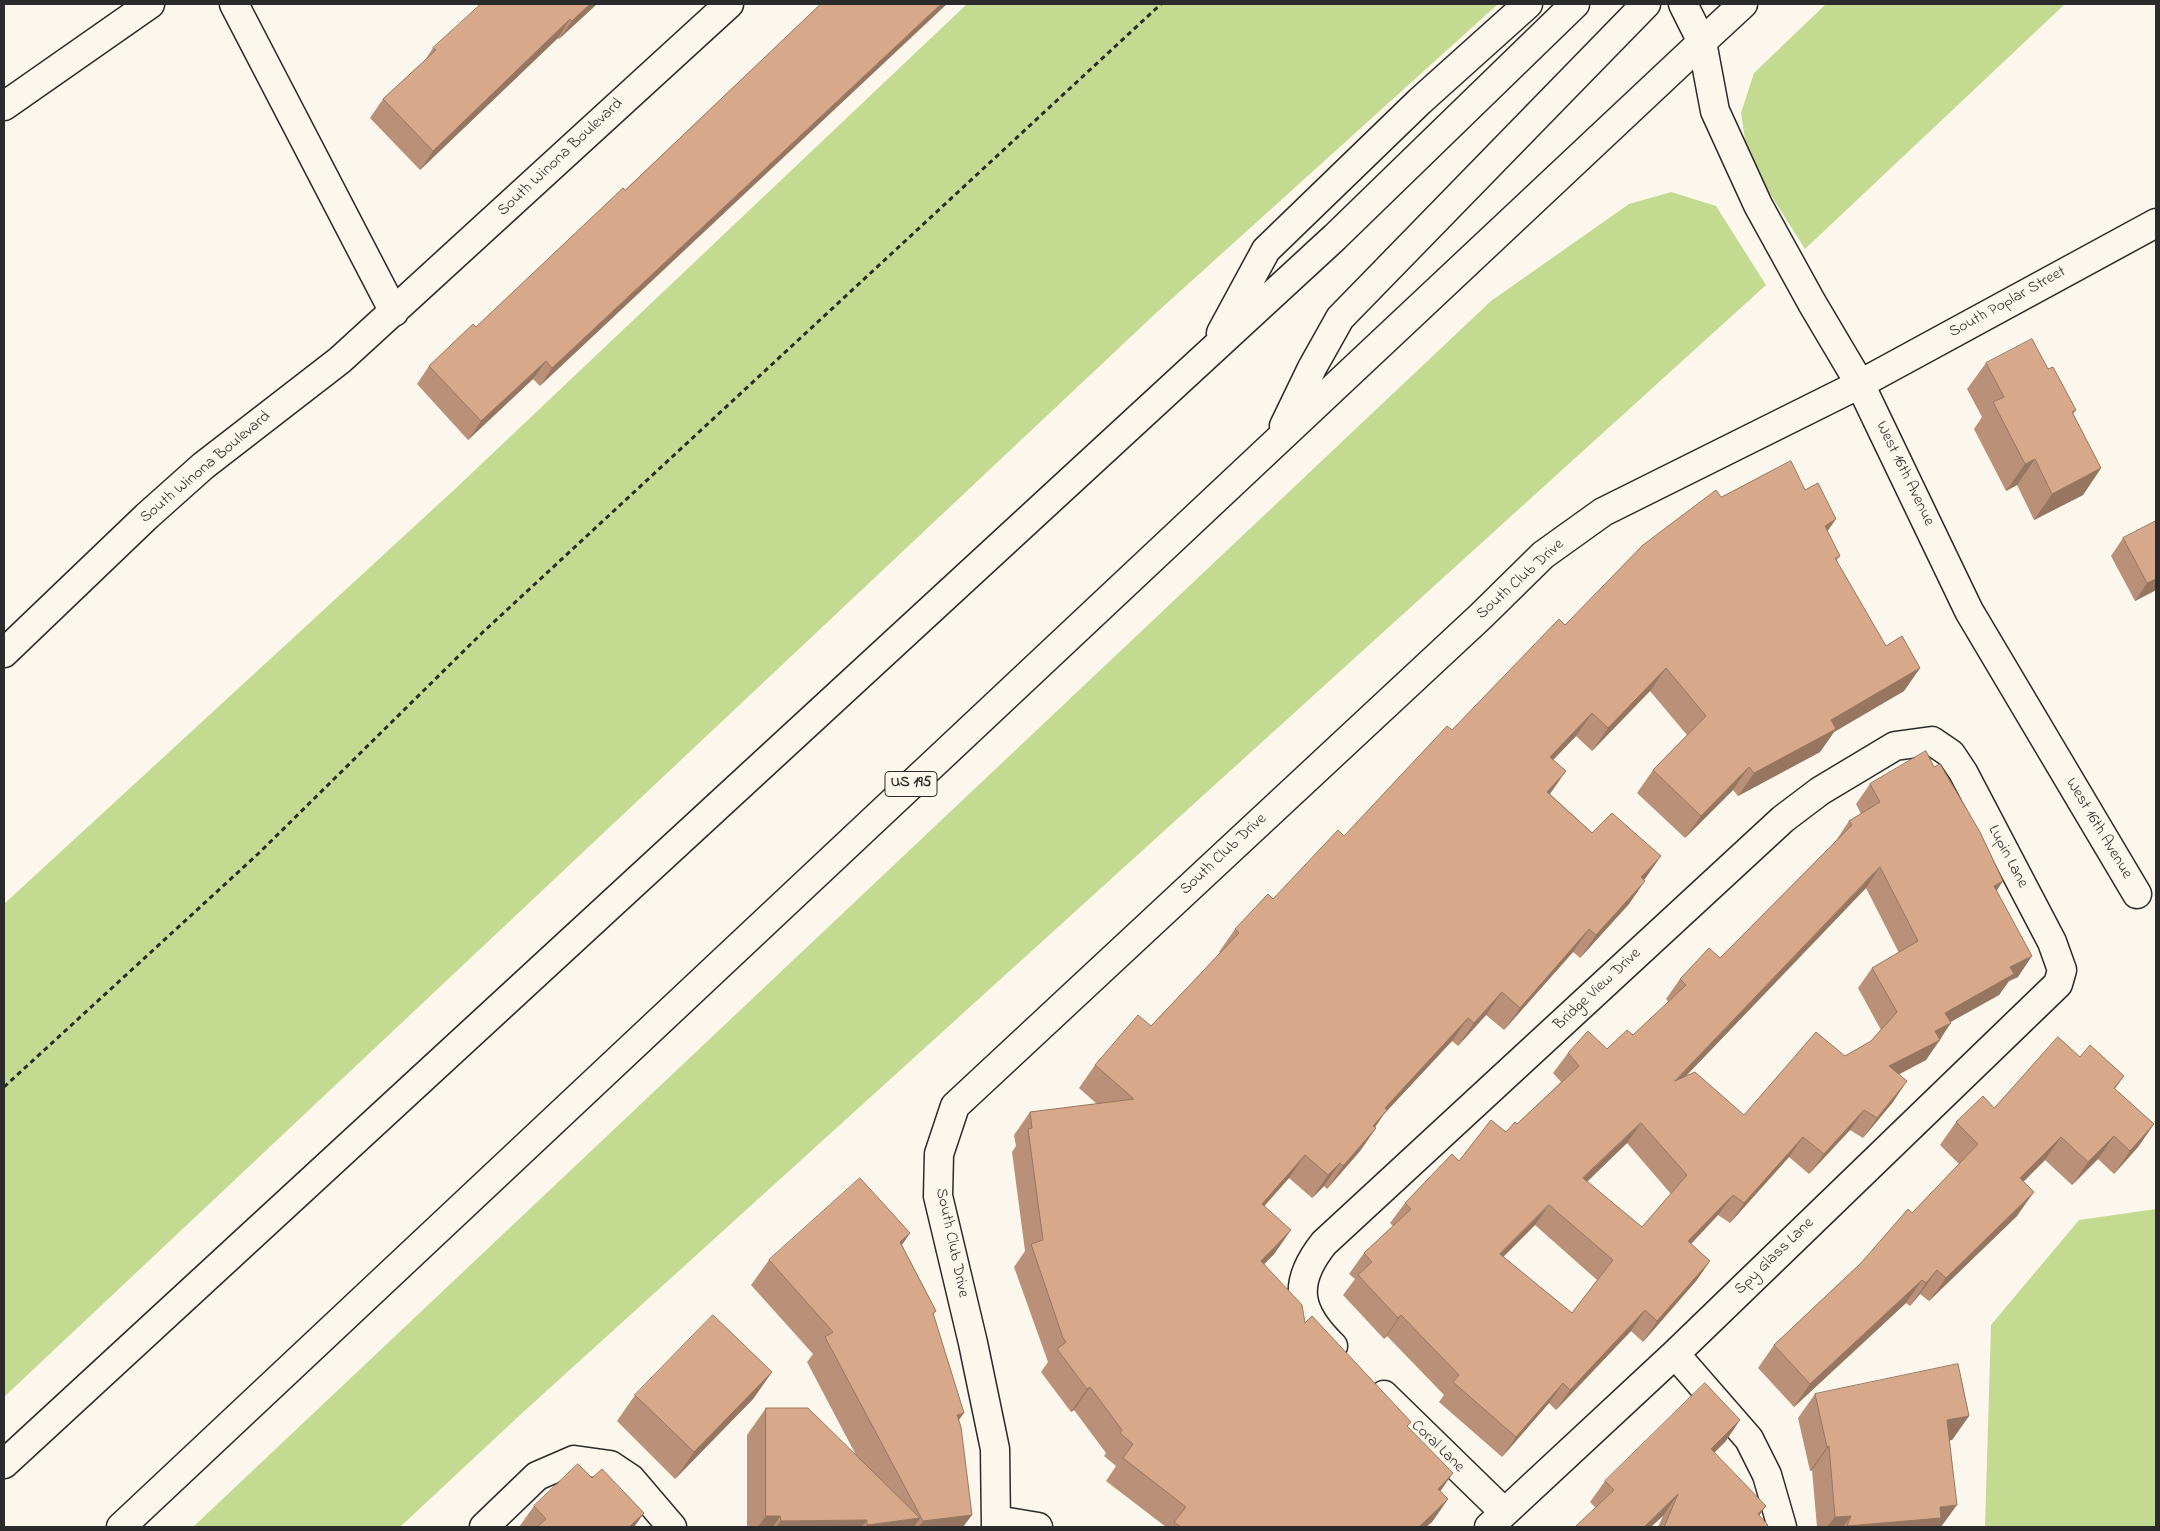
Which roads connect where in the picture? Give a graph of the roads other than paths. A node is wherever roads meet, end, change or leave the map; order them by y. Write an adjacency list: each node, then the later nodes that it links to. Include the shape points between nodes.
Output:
1 (150, 4): 10 (main road)
2 (234, 4): 12 (main road)
3 (728, 4): 12 (main road, South Winona Boulevard)
4 (1528, 4): 13 (main road, via 1420,101 1266,250)
5 (1575, 4): 13 (main road, via 1335,237)
6 (1646, 4): 15 (main road, via 1340,318)
7 (1683, 4): 9 (main road, West 16th Avenue)
8 (1742, 4): 9 (main road, US 195)
9 (1702, 42): 14 (main road, West 16th Avenue, via 1715,111 1726,137 1758,205); 15 (main road, US 195)
10 (4, 106)
11 (2156, 223): 14 (main road, South Poplar Street)
12 (394, 312): 16 (main road, South Winona Boulevard, via 340,360 203,466)
13 (1211, 352): 22 (main road)
14 (1860, 384): 18 (main road, West 16th Avenue, via 1969,611); 24 (main road, South Club Drive, via 1603,512 1543,556 955,1106 939,1154 938,1196 995,1449)
15 (1277, 441): 25 (main road, US 195)
16 (4, 653)
17 (1932, 742): 19 (main road, Lupin Lane, via 1951,754 1963,772 2048,933 2062,970); 20 (main road, Bridge View Drive, via 1895,746 1820,791 1783,819 1324,1243 1309,1261)
18 (2137, 894)
19 (2058, 984): 21 (main road, Spy Glass Lane)
20 (1301, 1286): 23 (main road, Coral Lane, via 1308,1314 1320,1333)
21 (1675, 1354): 23 (main road, Spy Glass Lane); 29 (main road, via 1749,1439 1767,1475)
22 (4, 1464)
23 (1496, 1520)
24 (996, 1524): 28 (main road)
25 (121, 1527)
26 (484, 1527): 27 (main road, via 537,1476 574,1460 610,1465 631,1479)
27 (672, 1527)
28 (1038, 1527)
29 (1782, 1527)

